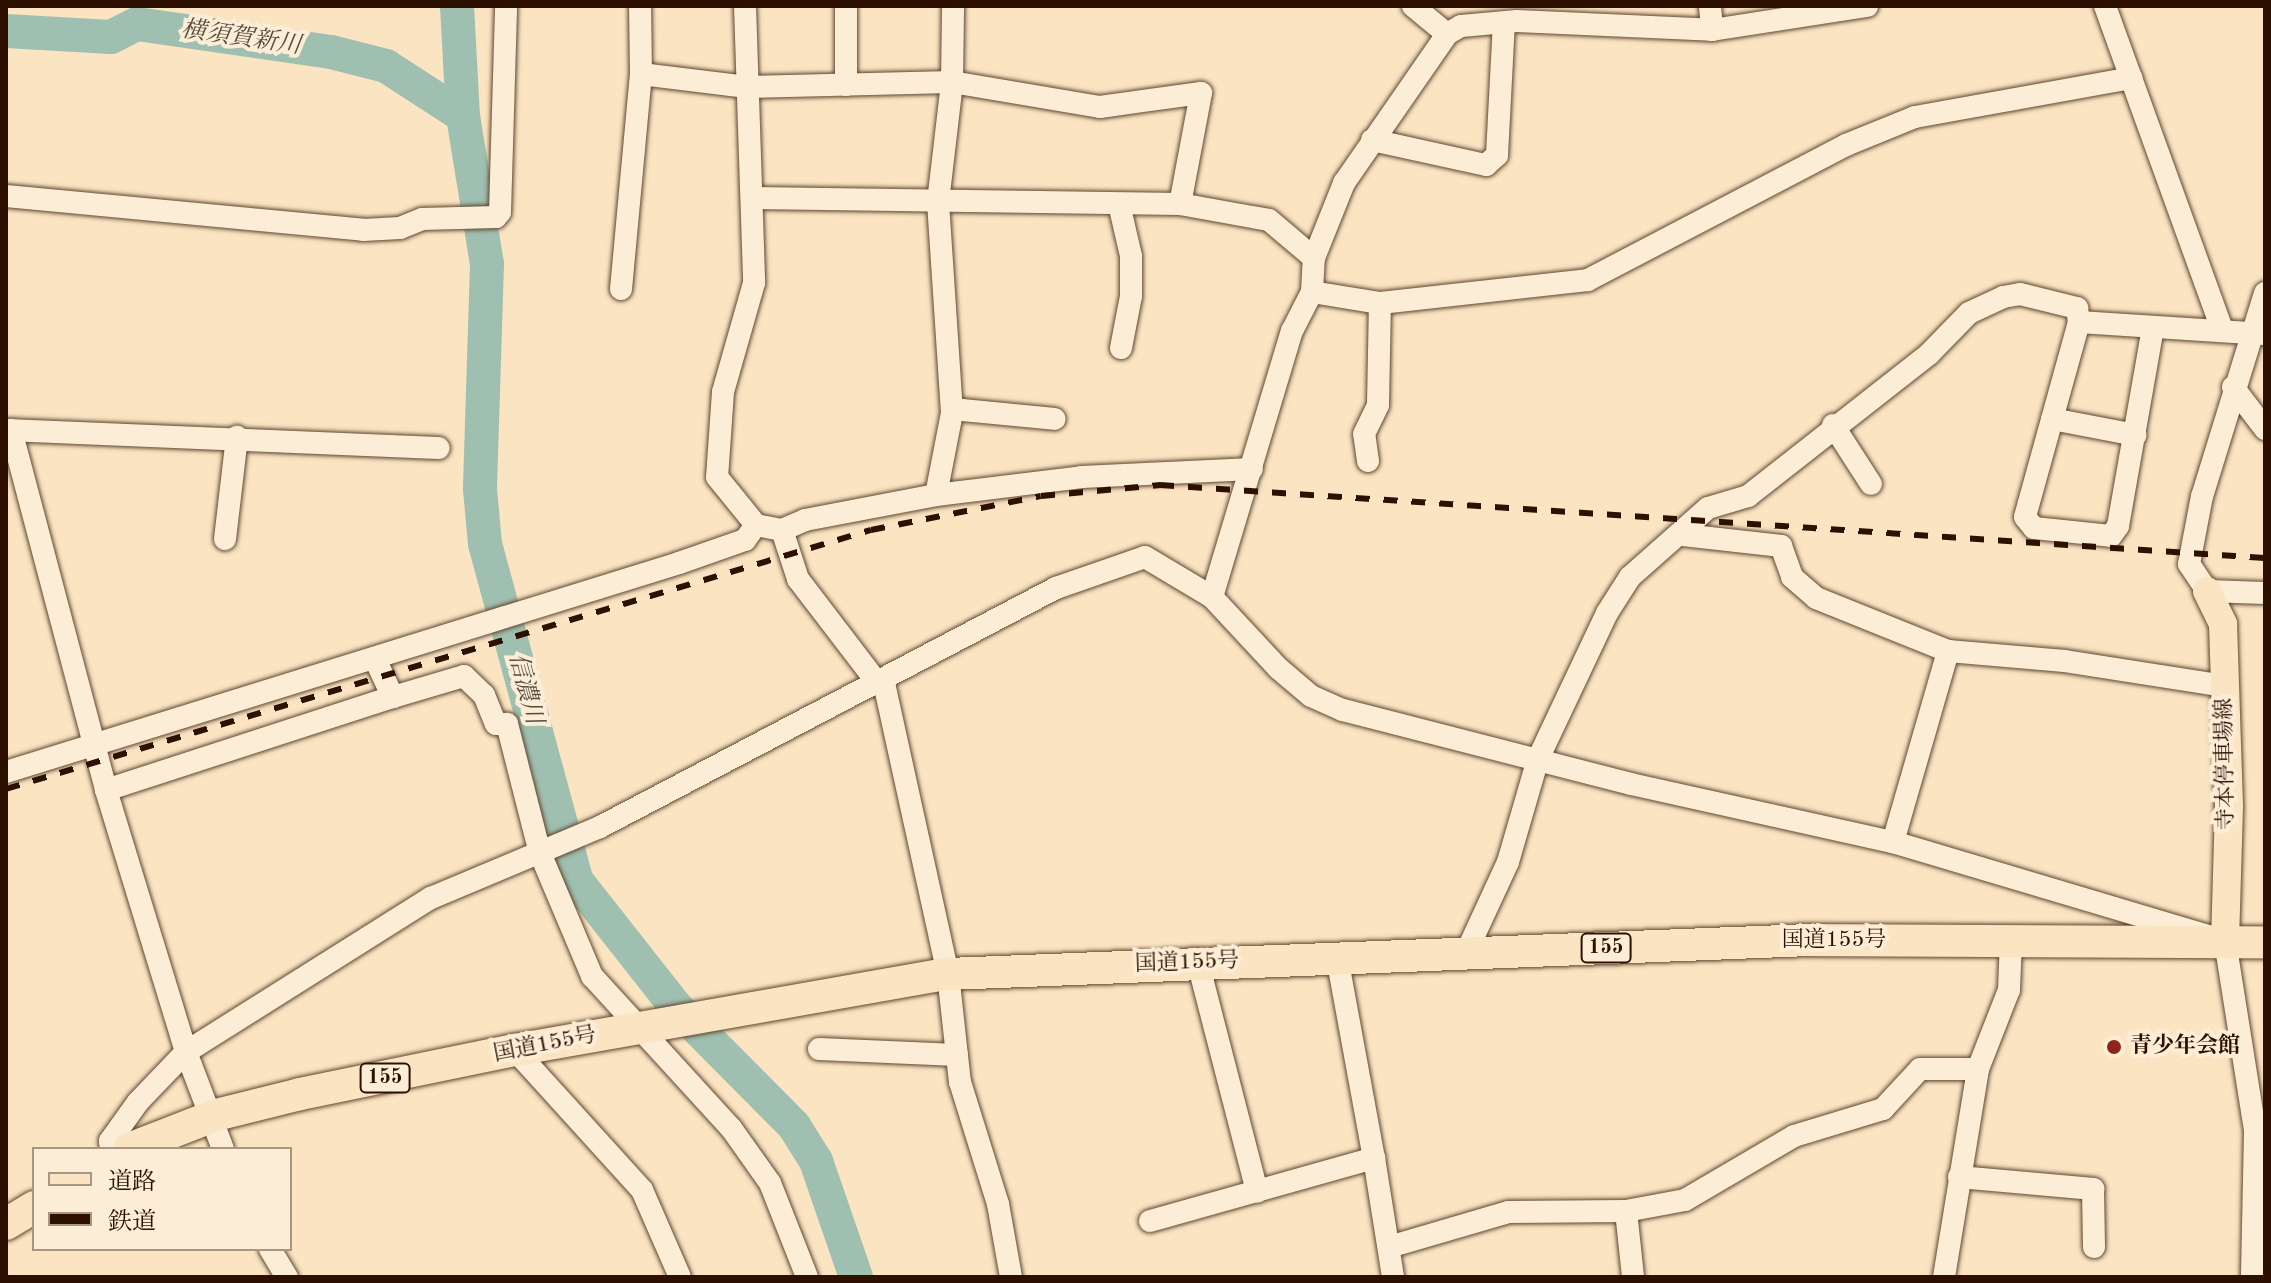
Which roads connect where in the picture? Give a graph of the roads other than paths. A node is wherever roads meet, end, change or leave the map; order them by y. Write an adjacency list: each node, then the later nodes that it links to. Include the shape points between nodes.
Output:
1 (506, 6): 19 (street, via 500,212 485,218 422,219 400,228 363,230)
2 (640, 6): 13 (street)
3 (745, 6): 17 (street)
4 (846, 6): 16 (street)
5 (953, 6): 15 (street)
6 (1413, 6): 12 (street)
7 (1710, 6): 11 (street)
8 (1867, 6): 11 (street)
9 (2108, 7): 14 (street)
10 (1504, 23): 11 (street); 12 (street, via 1461,26); 18 (street, via 1497,155 1486,165)
11 (1712, 30)
12 (1447, 34): 18 (street)
13 (641, 74): 17 (street); 25 (street)
14 (2132, 78): 28 (street, via 1915,117 1846,145 1588,280); 30 (street)
15 (952, 82): 16 (street); 21 (street); 23 (street, via 1100,107 1201,93)
16 (846, 85): 17 (street)
17 (747, 87): 20 (street)
18 (1372, 140): 24 (street, via 1344,183)
19 (6, 196)
20 (754, 198): 21 (street); 48 (street, via 754,283 723,392 717,477)
21 (938, 202): 22 (street); 35 (street)
22 (1119, 204): 23 (street); 33 (street, via 1131,256)
23 (1180, 204): 24 (street, via 1269,220)
24 (1314, 258): 26 (street)
25 (621, 289)
26 (1312, 292): 28 (street); 45 (street, via 1292,331)
27 (2265, 293): 32 (street)
28 (1380, 303): 44 (street, via 1378,405 1364,434)
29 (2079, 322): 31 (street); 37 (street); 38 (street, via 2077,308 2020,294 2003,297 1969,313 1929,354)
30 (2221, 327): 31 (street); 32 (street)
31 (2153, 328): 41 (street)
32 (2257, 334): 34 (street)
33 (1121, 348)
34 (2233, 387): 39 (street); 52 (street, via 2190,554 2189,564)
35 (952, 409): 36 (street); 47 (street)
36 (1055, 419)
37 (2052, 419): 41 (street); 41 (street, via 2025,517 2034,528 2111,536 2118,526)
38 (1833, 425): 46 (street); 50 (street, via 1748,496 1708,508)
39 (2265, 429)
40 (9, 430): 42 (street); 60 (street)
41 (2135, 435)
42 (237, 437): 43 (street); 51 (street)
43 (439, 448)
44 (1368, 461)
45 (1252, 469): 47 (street, via 1082,477); 54 (street)
46 (1871, 484)
47 (936, 495): 49 (street, via 805,520)
48 (756, 525): 49 (street); 56 (street, via 745,540 456,629)
49 (782, 530): 57 (street, via 798,579)
50 (1683, 535): 55 (street, via 1781,546 1792,577 1816,598); 61 (street, via 1630,577 1607,613)
51 (225, 539)
52 (2207, 591): 53 (street); 58 (main road, 寺本停車場線, via 2223,624)
53 (2265, 593)
54 (1212, 597): 57 (street, via 1145,557 1128,561 1056,588); 61 (street, via 1311,696 1385,723)
55 (1948, 651): 58 (street, via 2065,661); 64 (street)
56 (376, 661): 59 (street); 60 (street)
57 (882, 684): 65 (street); 72 (street)
58 (2224, 686): 67 (main road, 寺本停車場線, via 2229,807)
59 (393, 697): 63 (street); 65 (street, via 464,676 484,695 496,724 507,724)
60 (95, 746): 62 (street); 63 (street)
61 (1538, 759): 64 (street); 69 (street, via 1508,862)
62 (6, 772)
63 (106, 790): 76 (street)
64 (1893, 842): 67 (street)
65 (545, 850): 73 (street, via 592,976); 76 (street, via 431,898)
66 (2011, 941): 67 (highway, 国道155号 / 155); 69 (highway, 国道155号 / 155, via 1811,940); 78 (street, via 2009,990)
67 (2225, 941): 68 (highway, 国道155号 / 155); 100 (street, via 2255,1131)
68 (2265, 942)
69 (1466, 953): 70 (highway, 国道155号 / 155)
70 (1337, 957): 71 (highway, 国道155号 / 155); 83 (street)
71 (1198, 963): 72 (highway, 国道155号 / 155); 85 (street)
72 (948, 974): 73 (highway, 国道155号 / 155); 77 (street)
73 (644, 1027): 75 (highway, 国道155号 / 155); 95 (street, via 770,1183)
74 (819, 1049): 77 (street)
75 (515, 1050): 79 (highway, 国道155号 / 155); 94 (street, via 642,1190)
76 (186, 1052): 79 (street); 80 (street, via 138,1102)
77 (957, 1055): 96 (street, via 960,1082 998,1204)
78 (1978, 1069): 84 (street); 87 (street, via 1920,1069 1883,1109 1794,1136 1685,1200)
79 (209, 1118): 81 (highway, 国道155号 / 155); 82 (street)
80 (111, 1147)
81 (134, 1147)
82 (222, 1147)
83 (1374, 1158): 85 (street); 90 (street)
84 (1959, 1177): 91 (street, via 2093,1189); 99 (street)
85 (1257, 1191): 88 (street)
86 (32, 1208): 89 (highway)
87 (1626, 1211): 90 (street, via 1509,1212); 98 (street)
88 (1150, 1221)
89 (6, 1224)
90 (1389, 1247): 97 (street)
91 (2094, 1247)
92 (271, 1251): 93 (street)
93 (287, 1277)
94 (680, 1277)
95 (807, 1277)
96 (1011, 1277)
97 (1393, 1277)
98 (1633, 1277)
99 (1944, 1277)
100 (2252, 1277)

